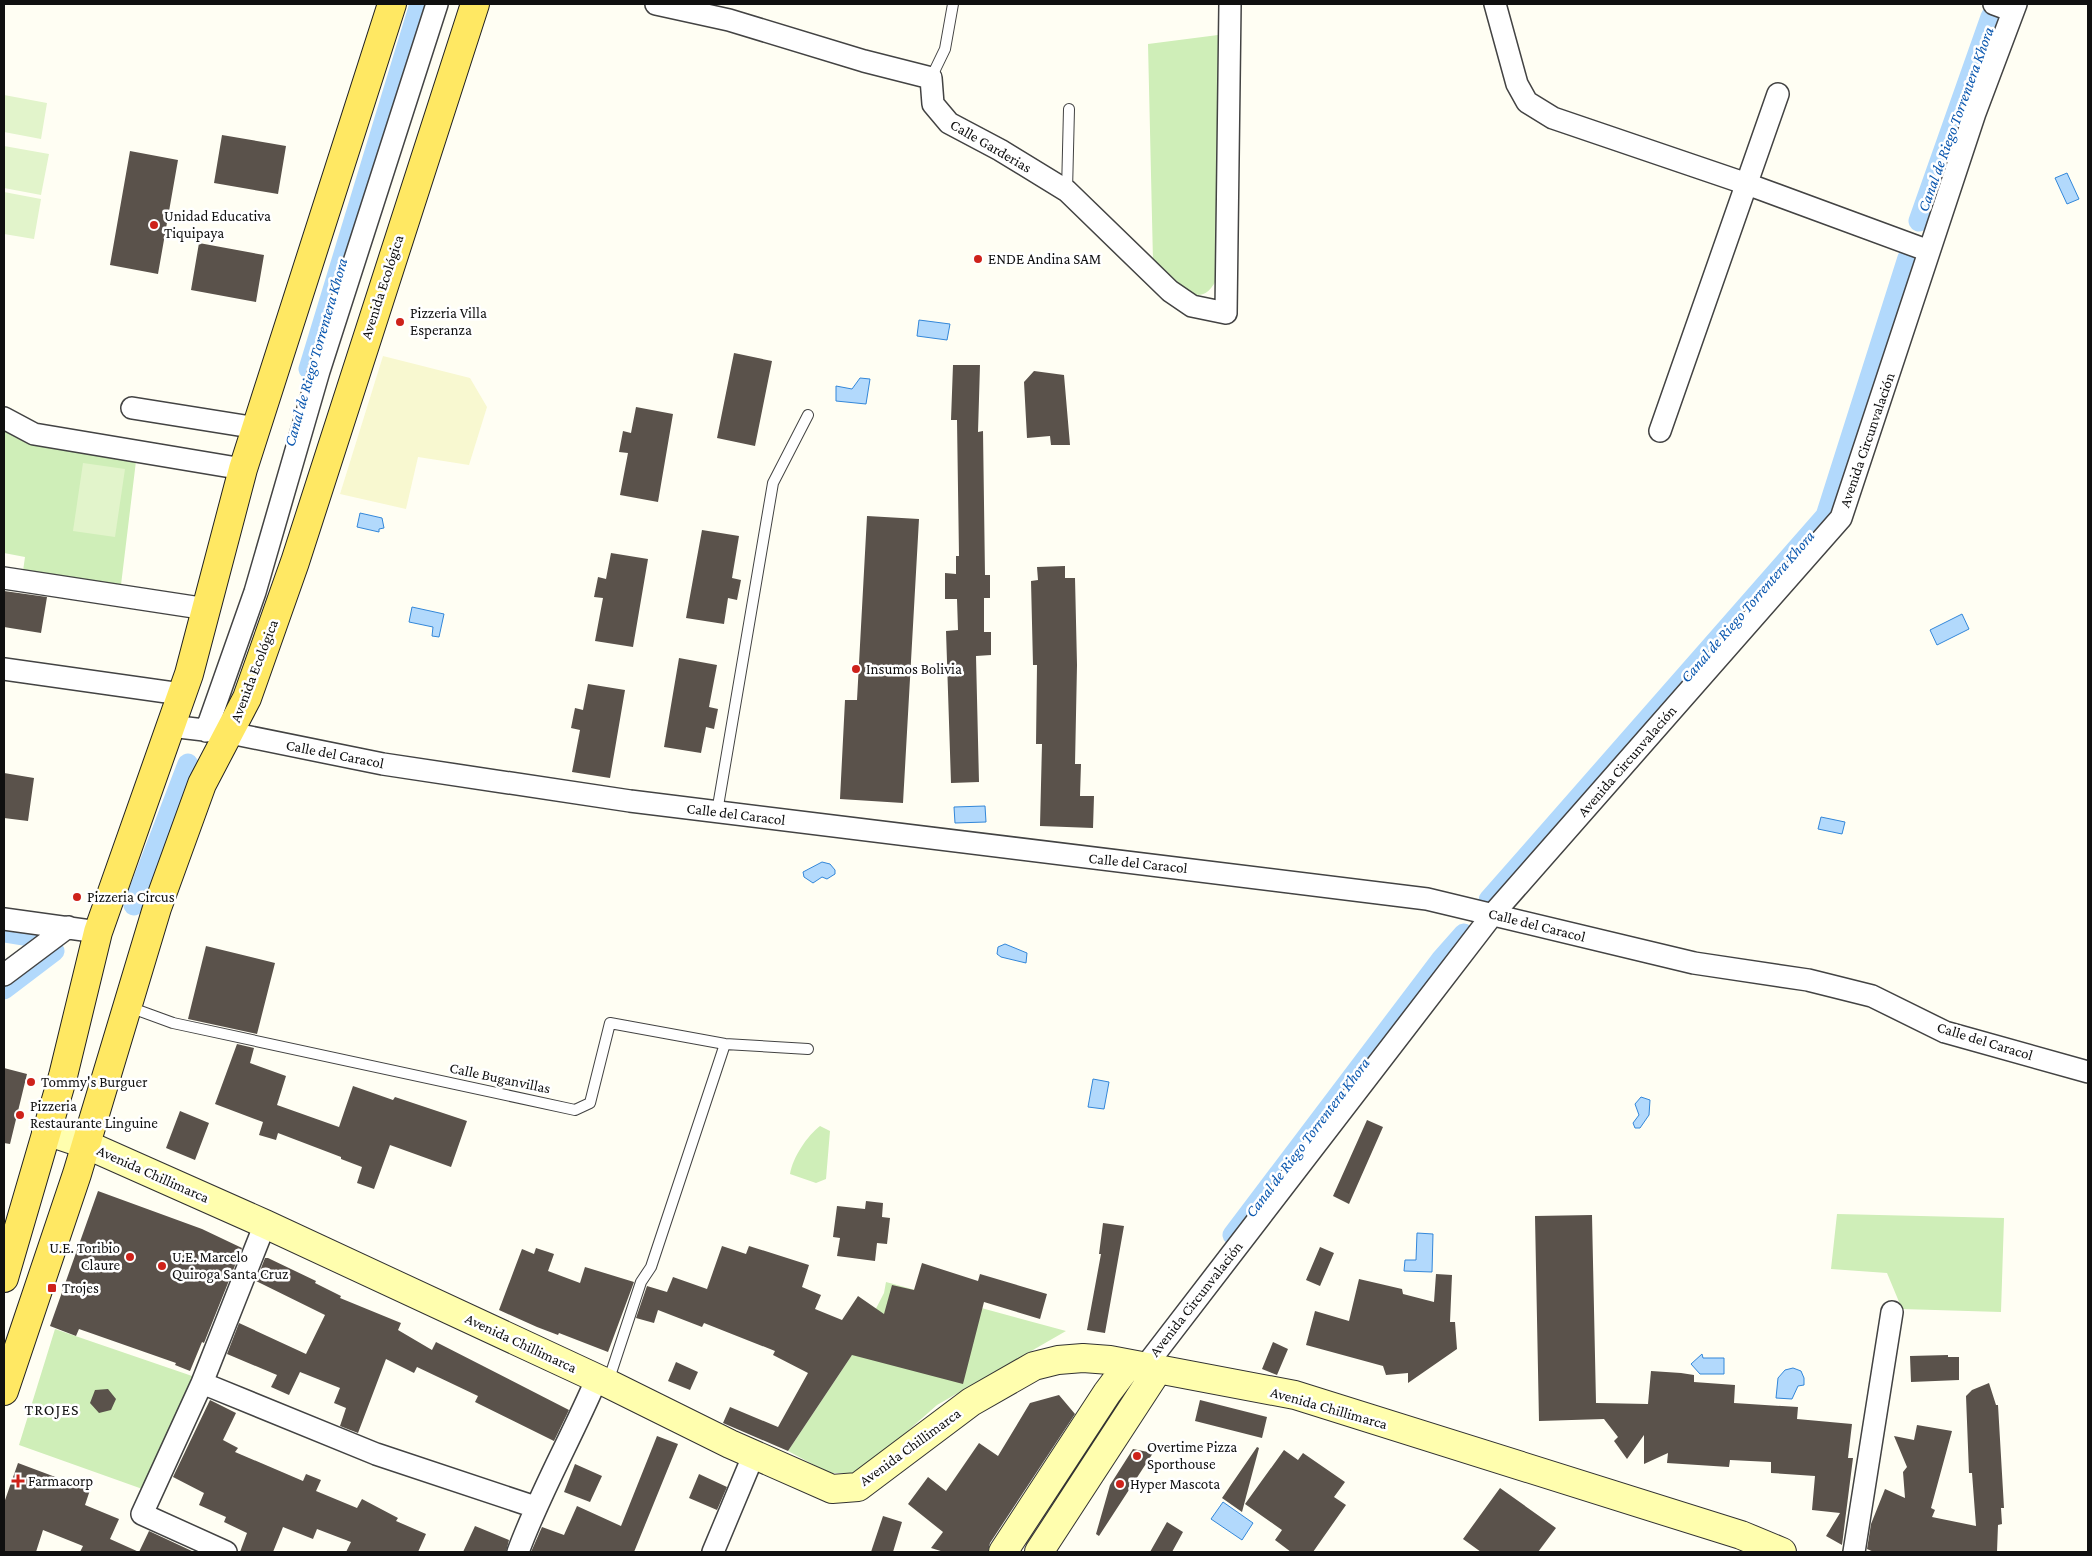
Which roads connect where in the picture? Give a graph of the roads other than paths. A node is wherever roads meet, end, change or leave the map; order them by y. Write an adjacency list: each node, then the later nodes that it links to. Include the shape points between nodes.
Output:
1 (392, 4): 18 (main road)
2 (437, 4): 26 (street, via 319,370)
3 (475, 4): 26 (main road, Avenida Ecológica, via 295,562 247,698)
4 (656, 4): 9 (street, via 729,20)
5 (953, 4): 9 (lane, via 945,49)
6 (1230, 4): 13 (street, Calle Garderias, via 1226,312 1192,306 1170,291)
7 (1494, 4): 12 (street, via 1517,84 1527,102 1553,118)
8 (2007, 6): 14 (street, Avenida Circunvalación)
9 (931, 78): 13 (street, Calle Garderias, via 933,104 949,123)
10 (1778, 94): 12 (street)
11 (1069, 109): 13 (lane)
12 (1747, 184): 14 (street); 19 (street)
13 (1067, 191)
14 (1929, 251): 28 (street, Avenida Circunvalación, via 1841,518)
15 (132, 408): 18 (street)
16 (808, 415): 27 (lane, via 773,483)
17 (4, 418): 20 (street, via 34,434)
18 (257, 428): 20 (main road)
19 (1660, 431)
20 (243, 469): 22 (main road)
21 (4, 578): 22 (street)
22 (207, 609): 24 (main road)
23 (4, 669): 24 (street)
24 (181, 694): 25 (main road)
25 (170, 726): 26 (street, Calle del Caracol); 31 (main road)
26 (218, 732): 27 (street, Calle del Caracol, via 383,764); 33 (main road, Avenida Ecológica, via 157,908)
27 (717, 812): 28 (street, Calle del Caracol, via 1427,899)
28 (1492, 914): 36 (street, Calle del Caracol, via 1694,963 1808,980 1872,996 1946,1032); 42 (street, Avenida Circunvalación)
29 (4, 918): 30 (street)
30 (68, 927): 31 (street); 32 (street)
31 (98, 932): 37 (main road, via 63,1076)
32 (4, 975)
33 (128, 1006): 34 (lane, Calle Buganvillas, via 173,1023 575,1110 590,1103 610,1024); 38 (main road, Avenida Ecológica)
34 (725, 1044): 35 (lane, Calle Buganvillas); 43 (lane, via 651,1267 641,1282)
35 (808, 1049)
36 (2088, 1072)
37 (46, 1131): 38 (main road, Avenida Chillimarca); 40 (main road)
38 (85, 1144): 39 (main road, Avenida Chillimarca); 45 (main road, Avenida Ecológica)
39 (265, 1224): 43 (main road, Avenida Chillimarca); 44 (street)
40 (4, 1278)
41 (1892, 1312): 54 (street)
42 (1143, 1368): 46 (main road, Avenida Chillimarca, via 1083,1358 1034,1366 971,1402 858,1486 832,1489); 51 (main road, Avenida Circunvalación, via 1107,1393); 52 (main road, Avenida Circunvalación); 53 (main road, Avenida Chillimarca, via 1295,1395 1741,1535)
43 (602, 1380): 46 (main road, Avenida Chillimarca); 47 (street)
44 (202, 1382): 47 (street, via 376,1454); 48 (street, via 142,1514)
45 (5, 1383)
46 (754, 1454): 50 (street)
47 (535, 1507): 49 (street)
48 (226, 1552)
49 (518, 1552)
50 (713, 1552)
51 (1003, 1552)
52 (1039, 1552)
53 (1782, 1552)
54 (1854, 1552)

